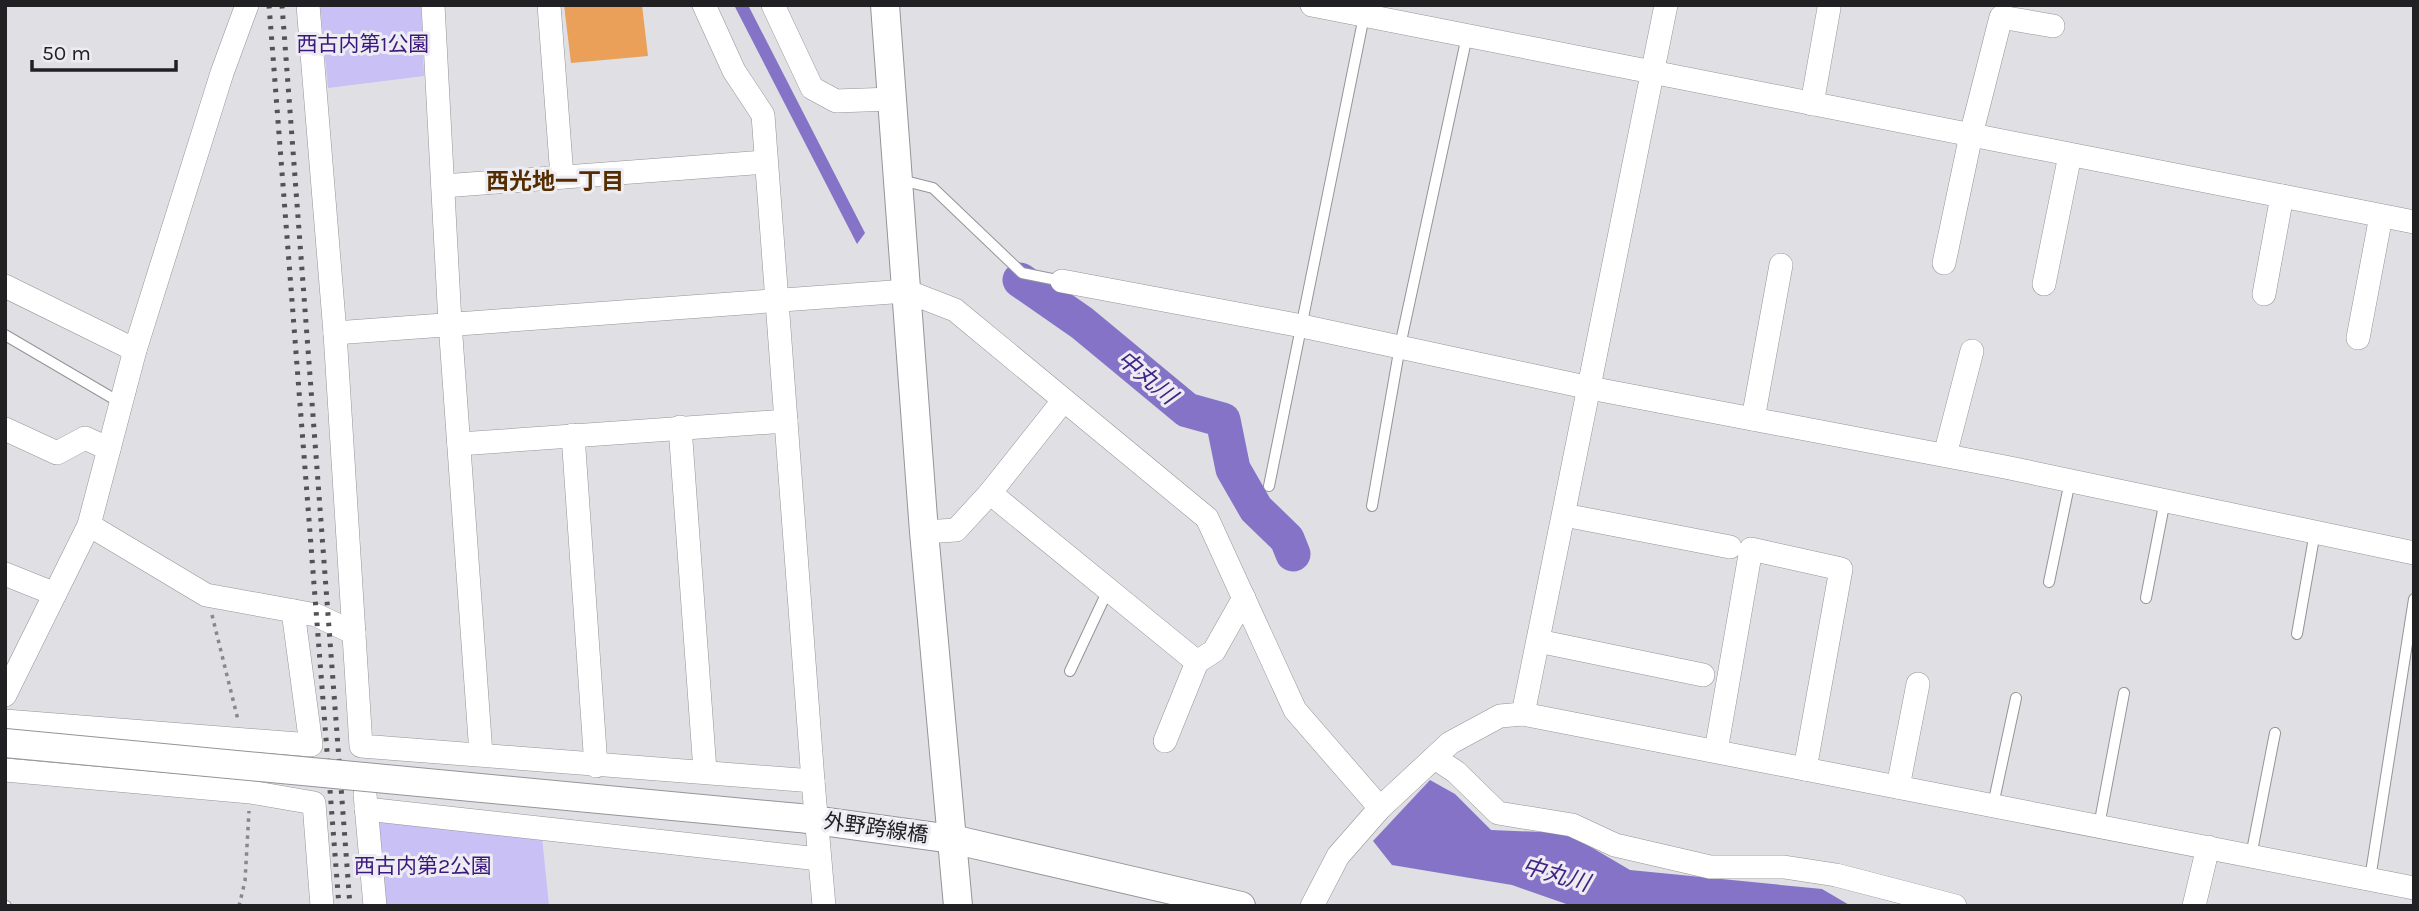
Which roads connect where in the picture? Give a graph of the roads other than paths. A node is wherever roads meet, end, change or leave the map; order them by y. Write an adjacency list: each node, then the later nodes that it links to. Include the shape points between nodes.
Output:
1 (247, 5): 40 (street)
2 (308, 5): 36 (street)
3 (433, 5): 22 (street)
4 (549, 5): 20 (street)
5 (704, 5): 19 (street, via 734,71 763,115)
6 (773, 5): 15 (street, via 812,88 836,101)
7 (886, 5): 15 (street)
8 (1312, 5): 11 (street)
9 (1666, 5): 14 (street)
10 (1829, 8): 16 (street)
11 (1364, 16): 13 (street); 35 (lane)
12 (2053, 26): 17 (street, via 2001,17)
13 (1467, 36): 14 (street); 39 (lane)
14 (1653, 72): 16 (street); 42 (street)
15 (892, 99): 21 (street)
16 (1812, 104): 17 (street)
17 (1971, 135): 18 (street); 26 (street)
18 (2070, 155): 23 (street); 29 (street)
19 (766, 163): 20 (street); 33 (street)
20 (562, 177): 22 (street)
21 (898, 180): 28 (lane, via 933,188 1022,274); 31 (street)
22 (443, 186): 34 (street)
23 (2282, 197): 24 (street); 32 (street)
24 (2381, 216): 25 (street); 38 (street)
25 (2414, 222)
26 (1944, 263)
27 (1781, 265): 45 (street)
28 (1062, 281): 35 (street)
29 (2045, 284)
30 (5, 286): 40 (street)
31 (905, 291): 33 (street); 43 (street, via 955,310); 60 (street)
32 (2264, 294)
33 (776, 299): 34 (street); 46 (street)
34 (450, 323): 36 (street); 50 (street)
35 (1302, 326): 39 (street); 54 (lane)
36 (334, 333): 72 (street)
37 (5, 335): 44 (lane)
38 (2358, 338)
39 (1401, 346): 42 (street); 57 (lane)
40 (135, 350): 44 (street)
41 (1972, 351): 52 (street)
42 (1590, 388): 45 (street); 58 (street)
43 (1063, 401): 55 (street); 68 (street, via 1207,518)
44 (121, 403): 51 (street)
45 (1753, 419): 52 (street)
46 (786, 421): 47 (street); 97 (street)
47 (680, 427): 49 (street); 96 (street)
48 (5, 429): 51 (street, via 57,453 85,438)
49 (573, 435): 50 (street); 93 (street)
50 (459, 444): 91 (street)
51 (109, 449): 59 (street)
52 (1945, 455): 53 (street)
53 (2070, 481): 56 (street); 65 (lane)
54 (1269, 486)
55 (990, 494): 60 (street, via 956,530); 66 (street)
56 (2165, 500): 61 (street); 69 (lane)
57 (1372, 506)
58 (1564, 515): 62 (street); 74 (street)
59 (89, 525): 67 (street); 71 (street, via 206,595)
60 (925, 532): 105 (street)
61 (2315, 532): 63 (street); 73 (lane)
62 (1730, 547)
63 (2414, 553)
64 (5, 574): 67 (street)
65 (2049, 582)
66 (1108, 590): 75 (street); 76 (lane)
67 (55, 594): 80 (street)
68 (1244, 598): 75 (street, via 1214,651); 101 (street, via 1295,710)
69 (2146, 598)
70 (2414, 599): 109 (lane)
71 (293, 611): 72 (street, via 316,615); 88 (street)
72 (354, 633): 89 (street)
73 (2297, 634)
74 (1538, 641): 77 (street); 82 (street)
75 (1197, 662): 86 (street)
76 (1070, 671)
77 (1703, 675)
78 (1918, 684): 98 (street)
79 (2124, 693): 104 (lane)
80 (5, 695)
81 (2016, 698): 100 (lane)
82 (1524, 714): 90 (street); 92 (street, via 1500,716 1450,743)
83 (5, 721): 84 (street)
84 (34, 723): 88 (street); 95 (street)
85 (2275, 733): 107 (lane)
86 (1166, 741)
87 (5, 743): 103 (street, 外野跨線橋, bridge)
88 (311, 745): 99 (street)
89 (361, 746): 91 (street); 102 (street)
90 (1716, 751): 94 (street); 94 (street, via 1751,550 1841,569)
91 (481, 754): 93 (street)
92 (1435, 758): 101 (street); 117 (street, via 1498,813 1572,825 1615,845 1710,867 1784,867 1823,873)
93 (596, 766): 96 (street)
94 (1805, 769): 98 (street)
95 (15, 771): 99 (street, via 250,792)
96 (705, 771): 97 (street)
97 (813, 781): 103 (street)
98 (1898, 786): 100 (street)
99 (314, 803): 111 (street)
100 (1993, 805): 104 (street)
101 (1380, 808): 116 (street, via 1338,856)
102 (366, 809): 108 (street); 112 (street)
103 (809, 819): 105 (street, 外野跨線橋); 108 (street)
104 (2099, 826): 106 (street)
105 (952, 839): 114 (street); 115 (street, 外野跨線橋)
106 (2208, 847): 107 (street); 118 (street)
107 (2250, 856): 109 (street)
108 (819, 859): 113 (street)
109 (2370, 879): 110 (street)
110 (2414, 888)
111 (322, 906)
112 (375, 906)
113 (824, 906)
114 (958, 906)
115 (1241, 906)
116 (1312, 906)
117 (1955, 906)
118 (2194, 906)

